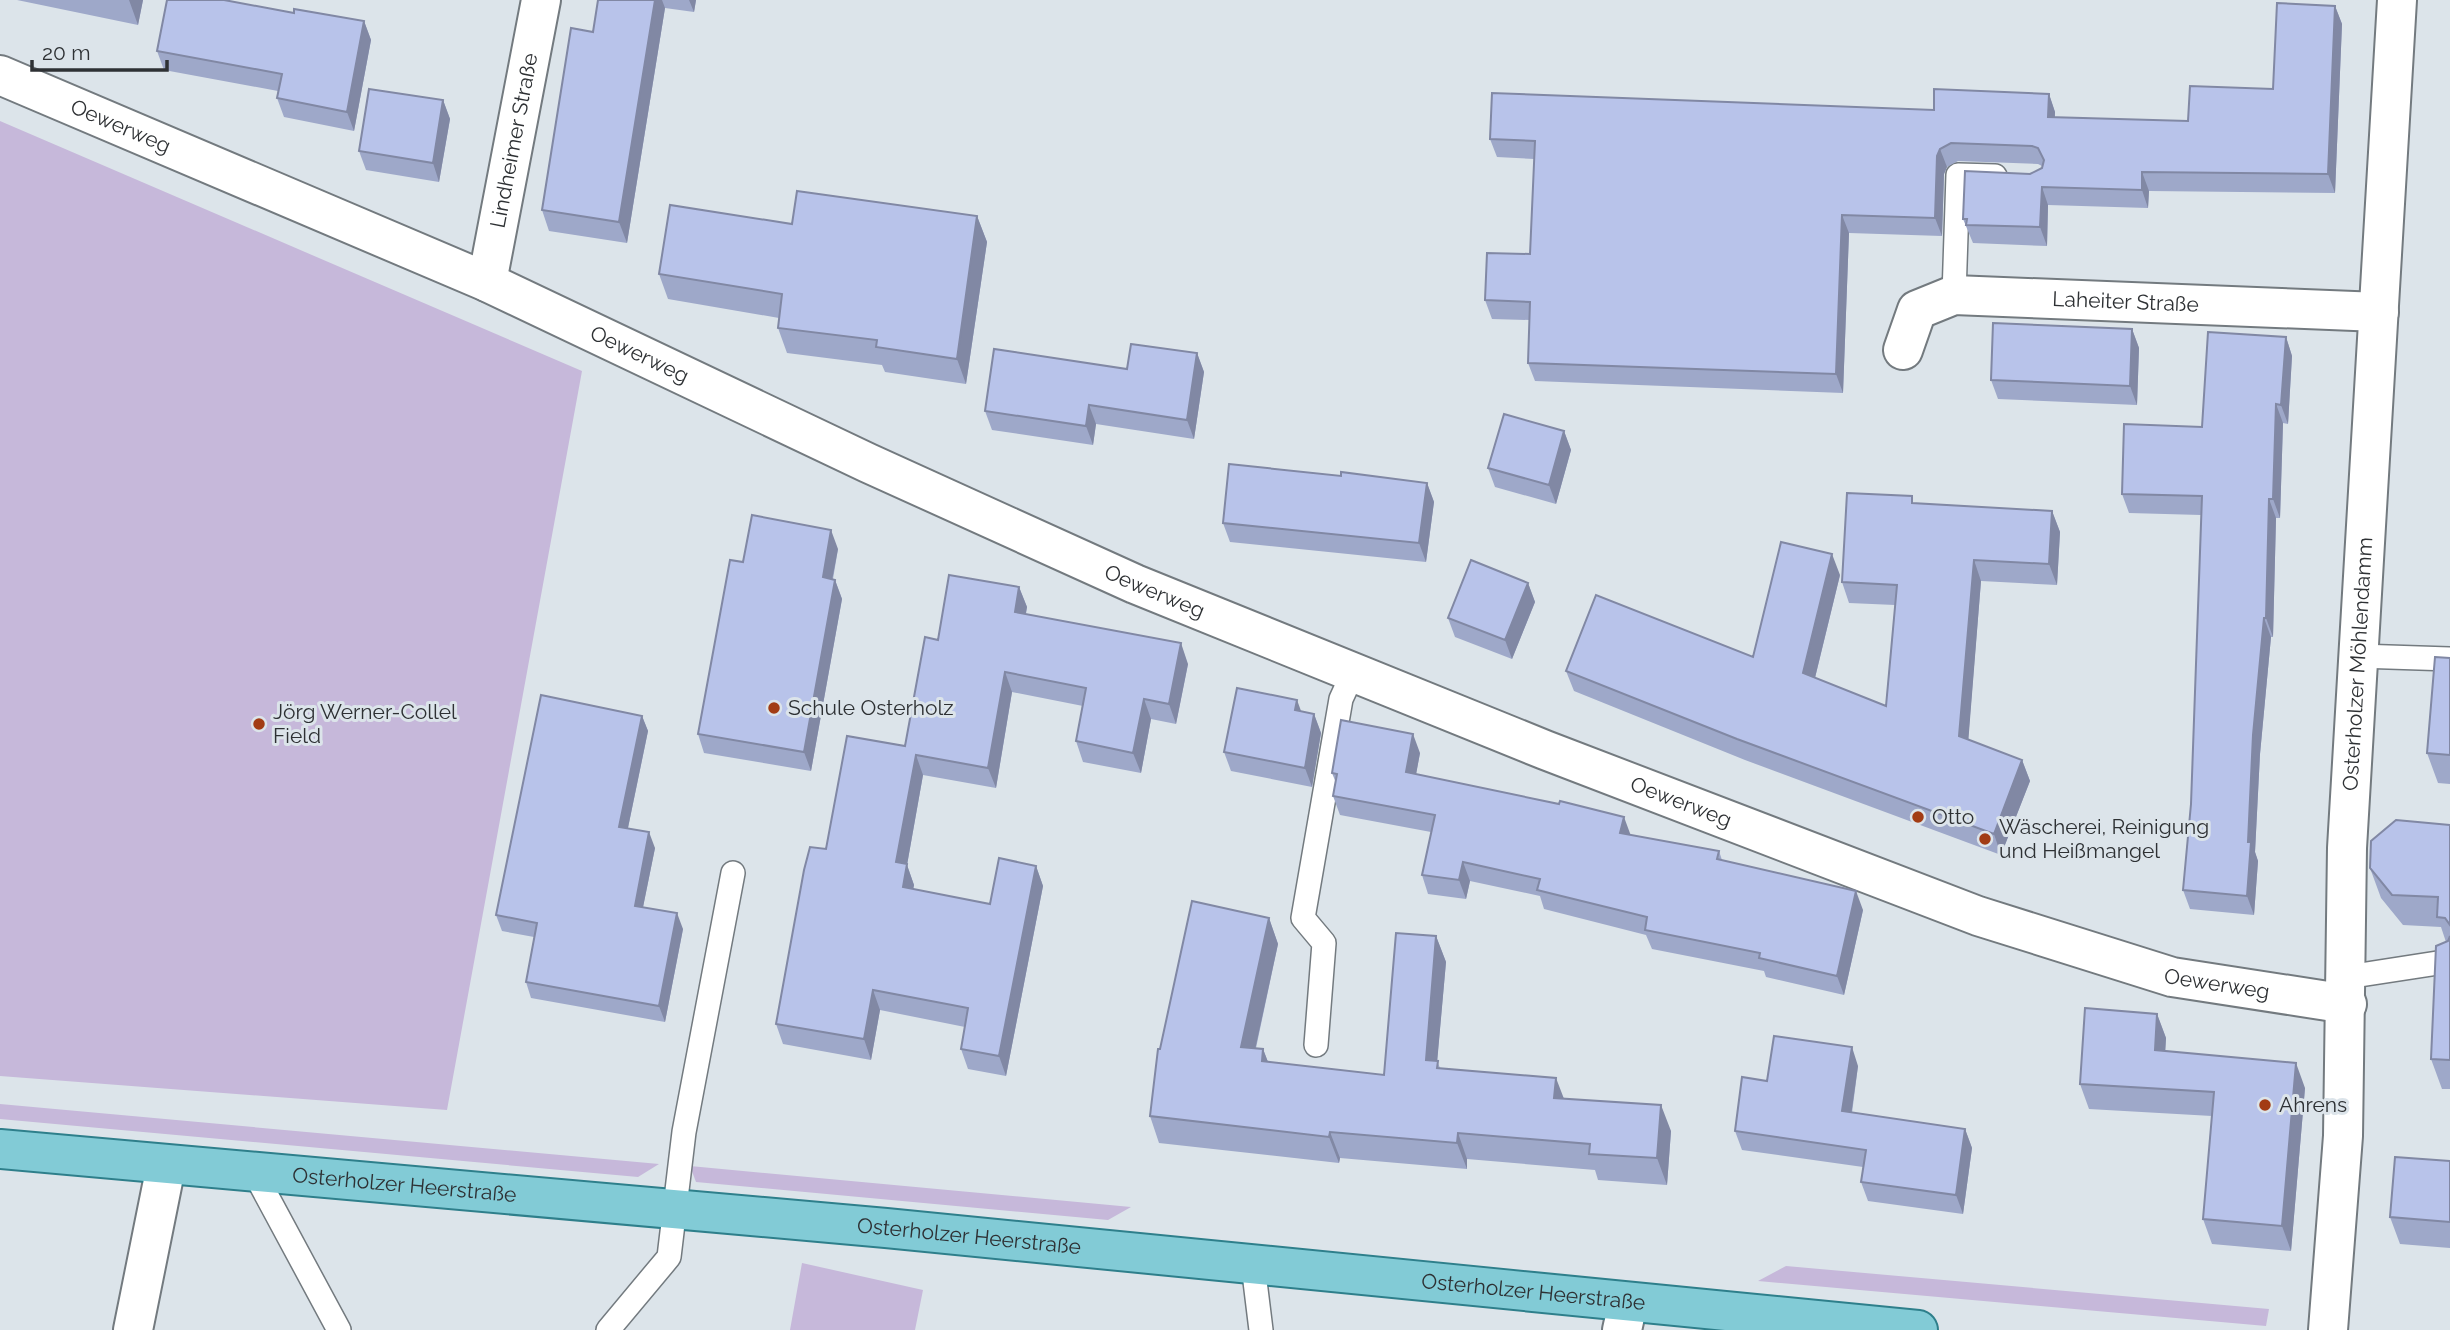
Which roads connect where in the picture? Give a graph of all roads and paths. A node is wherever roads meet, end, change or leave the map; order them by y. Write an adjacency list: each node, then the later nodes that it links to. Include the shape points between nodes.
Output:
1 (541, 0): 5 (street, Lindheimer Straße)
2 (2397, 0): 7 (street, Osterholzer Möhlendamm)
3 (0, 75): 5 (street, Oewerweg)
4 (2024, 177): 6 (lane, via 1958,175)
5 (487, 282): 11 (street, Oewerweg, via 1135,584)
6 (1954, 295): 7 (street, Laheiter Straße); 8 (street, Laheiter Straße, via 1917,310)
7 (2379, 312): 9 (street, Osterholzer Möhlendamm)
8 (1903, 350)
9 (2358, 656): 10 (lane); 14 (street, Osterholzer Möhlendamm, via 2347,848)
10 (2450, 659)
11 (1353, 673): 14 (street, Oewerweg, via 1978,916 2172,977); 15 (lane, via 1341,699 1303,918 1324,943)
12 (733, 873): 19 (lane, via 684,1132)
13 (2450, 961): 14 (lane)
14 (2347, 990): 27 (street, Osterholzer Möhlendamm, via 2343,1136)
15 (1316, 1045)
16 (6, 1153): 17 (main road, Osterholzer Heerstraße)
17 (166, 1166): 18 (main road, Osterholzer Heerstraße); 22 (street)
18 (256, 1174): 19 (main road, Osterholzer Heerstraße); 23 (lane)
19 (675, 1210): 20 (main road, Osterholzer Heerstraße); 24 (lane, via 668,1256)
20 (1254, 1265): 21 (main road, Osterholzer Heerstraße); 25 (lane)
21 (1625, 1316): 26 (main road, Osterholzer Heerstraße)
22 (133, 1330)
23 (339, 1330)
24 (608, 1330)
25 (1261, 1330)
26 (1919, 1330)
27 (2328, 1330)

